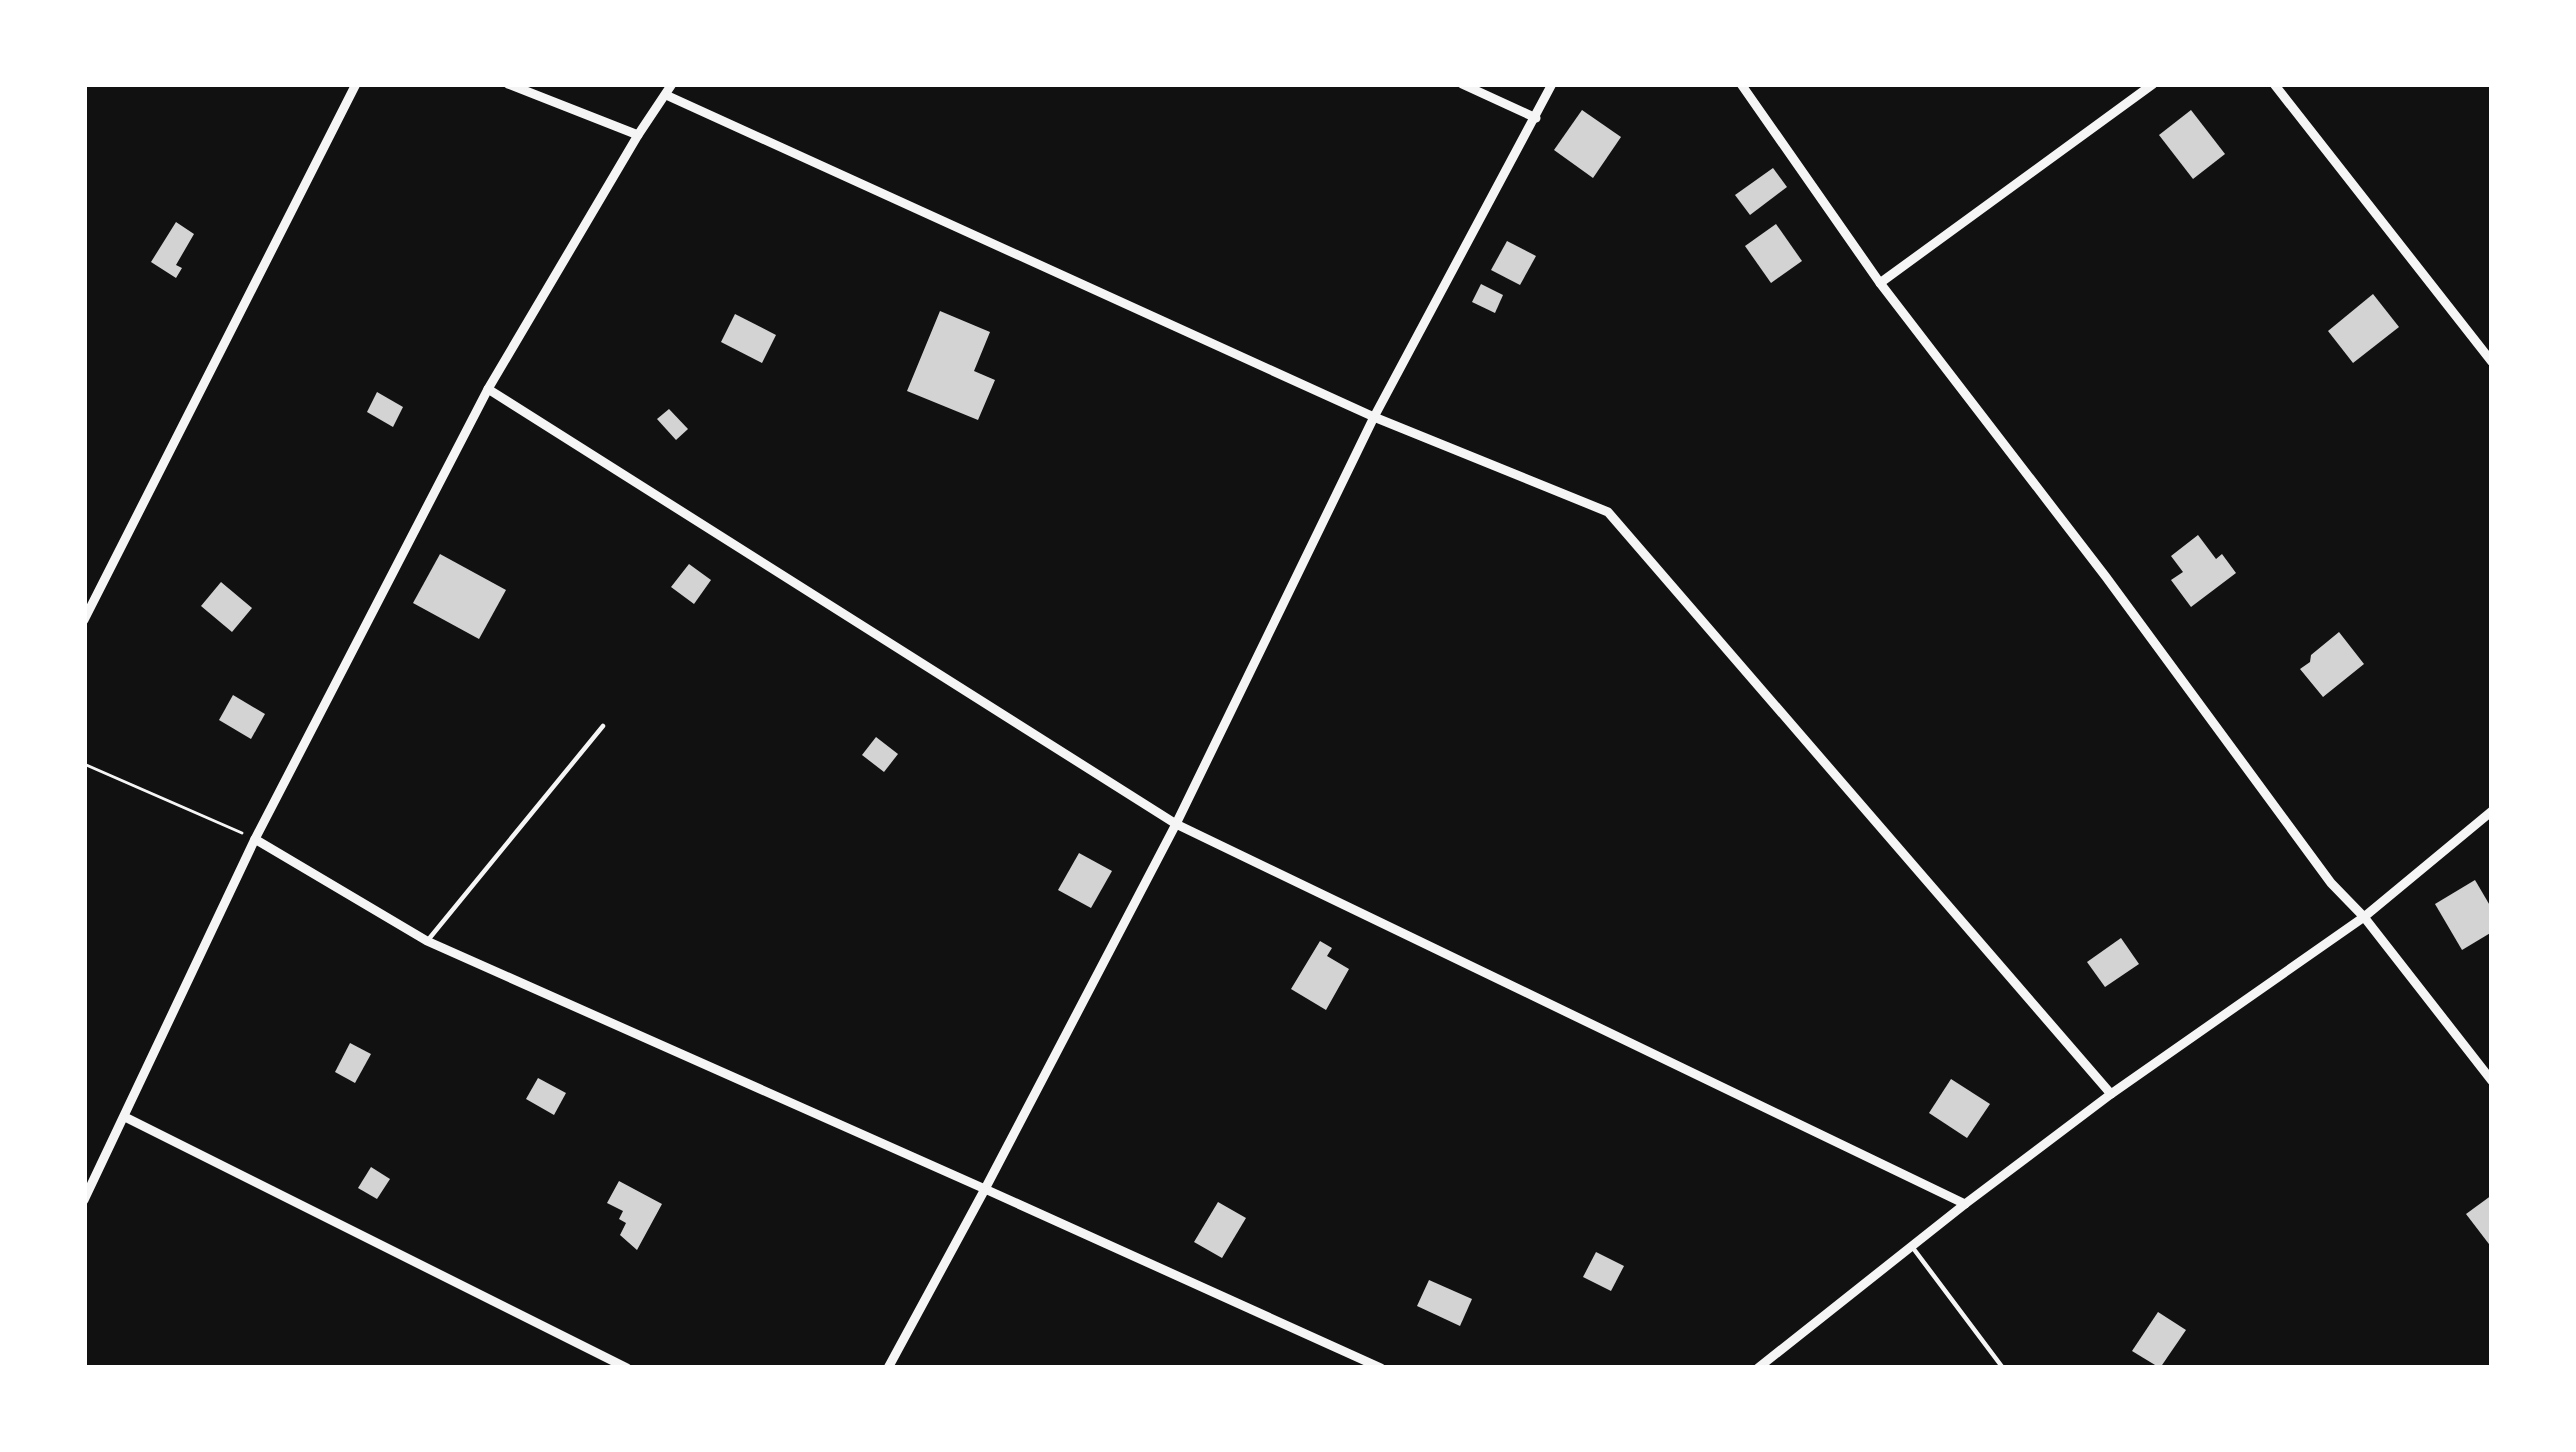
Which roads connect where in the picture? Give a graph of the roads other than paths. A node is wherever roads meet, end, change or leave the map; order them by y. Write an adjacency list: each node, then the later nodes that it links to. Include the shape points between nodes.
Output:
1 (356, 84): 15 (street)
2 (508, 84): 10 (street)
3 (1462, 84): 9 (street)
4 (1552, 84): 9 (street)
5 (1741, 84): 11 (street)
6 (2153, 84): 11 (street)
7 (2273, 84): 12 (street)
8 (669, 89): 10 (street); 14 (street)
9 (1536, 118): 14 (street)
10 (638, 134): 13 (street)
11 (1880, 283): 20 (street)
12 (2492, 362)
13 (488, 388): 18 (street); 19 (street)
14 (1375, 417): 18 (street); 23 (street, via 1608,512)
15 (84, 620)
16 (604, 726): 21 (lane)
17 (2492, 811): 20 (street)
18 (1176, 824): 25 (street); 27 (street)
19 (255, 839): 21 (street); 24 (street)
20 (2364, 917): 22 (street); 23 (street)
21 (428, 941): 25 (street)
22 (2492, 1081)
23 (2111, 1094): 27 (street)
24 (125, 1117): 26 (street); 29 (street)
25 (986, 1189): 30 (street); 31 (street)
26 (84, 1200)
27 (1965, 1204): 28 (street)
28 (1912, 1246): 32 (street); 33 (lane)
29 (627, 1368)
30 (888, 1368)
31 (1381, 1368)
32 (1758, 1368)
33 (2003, 1368)

